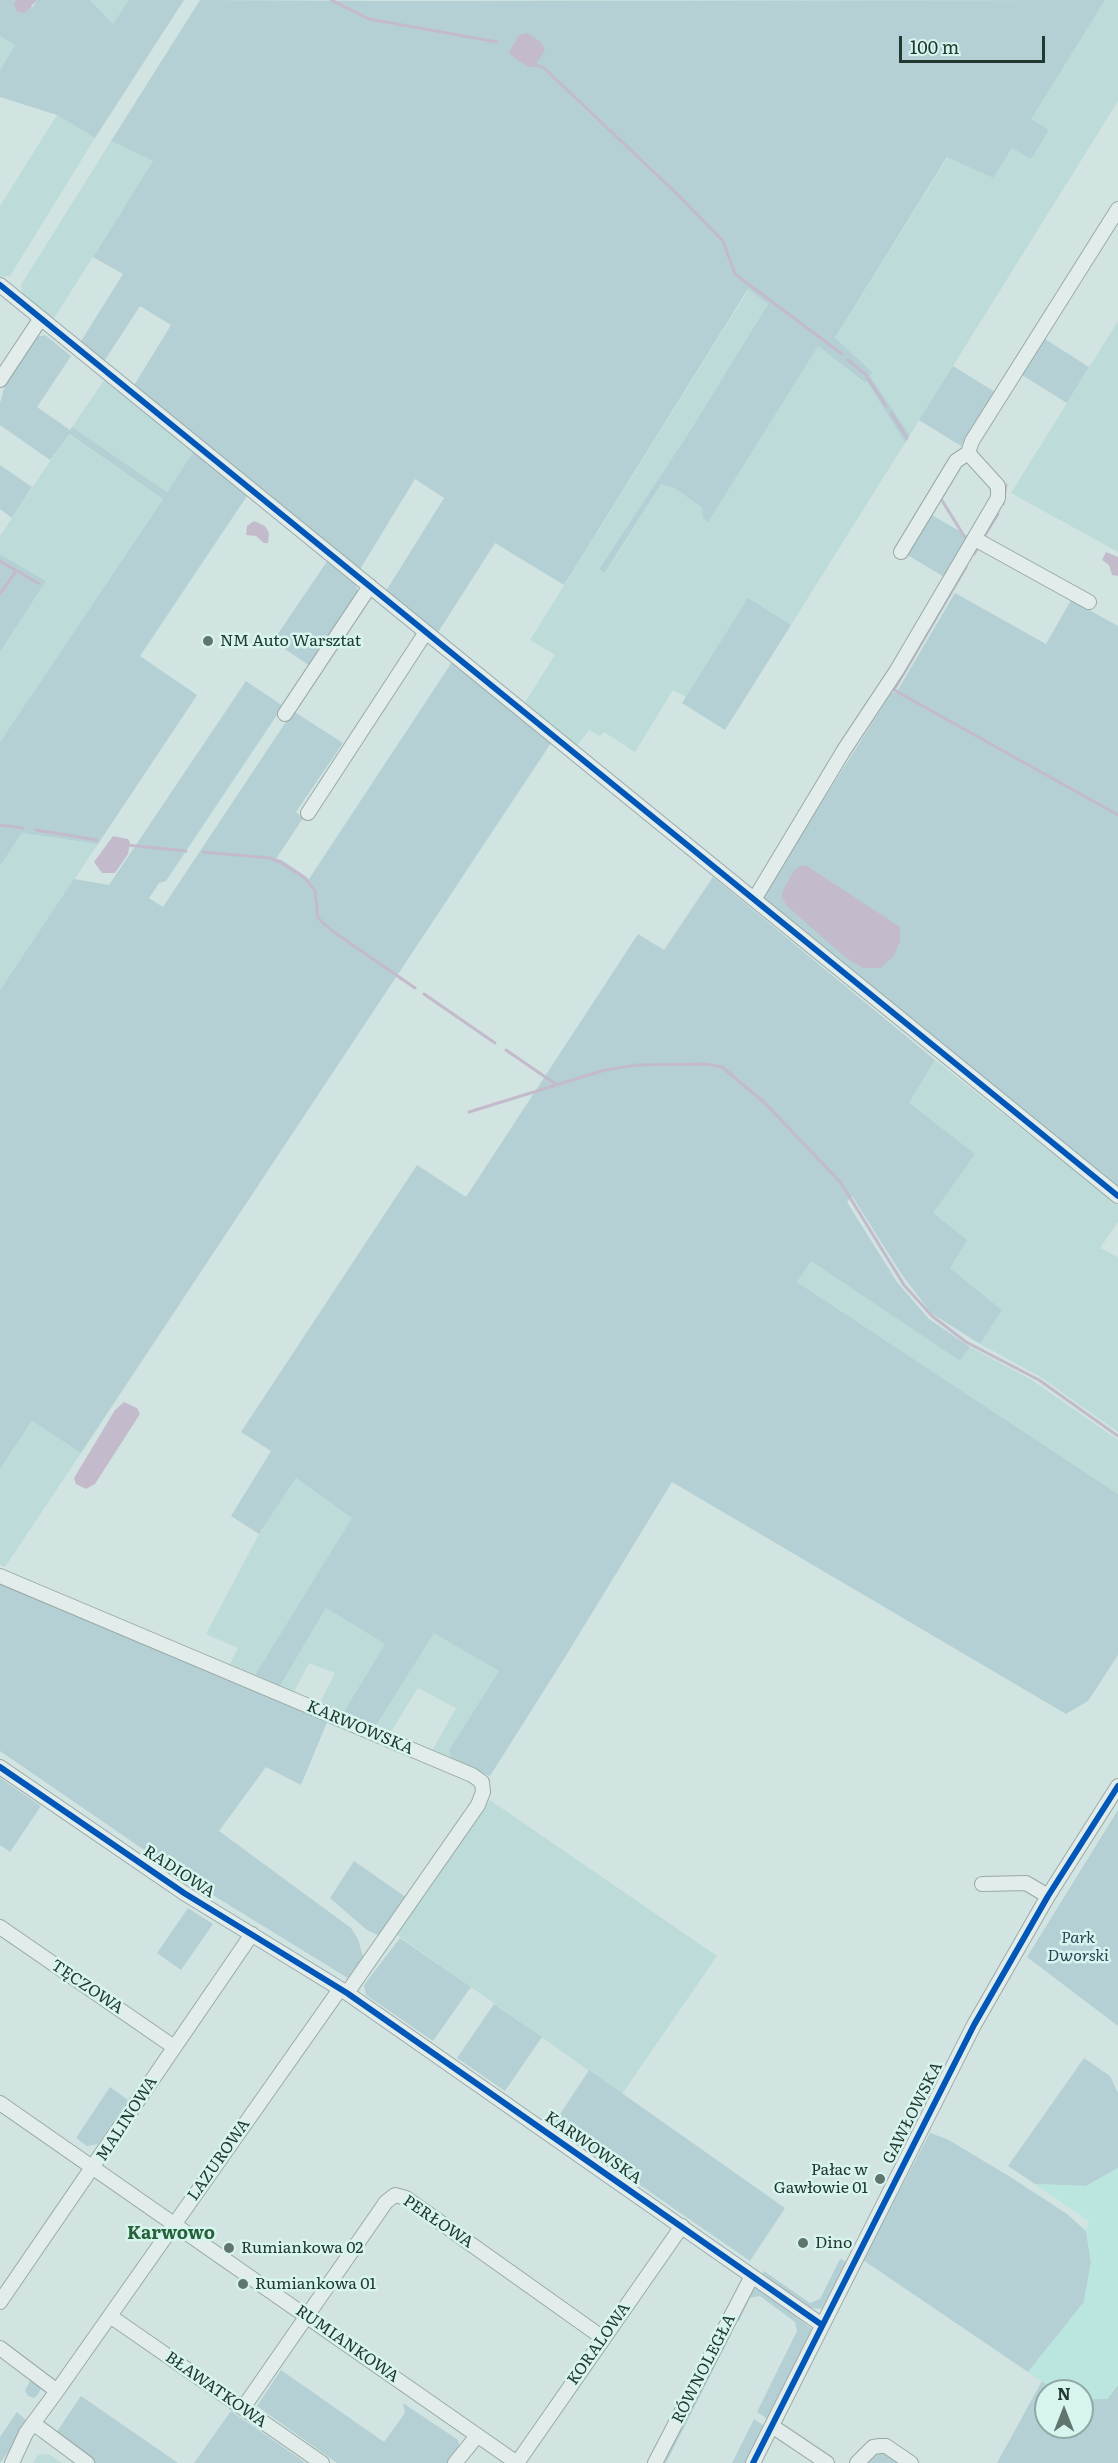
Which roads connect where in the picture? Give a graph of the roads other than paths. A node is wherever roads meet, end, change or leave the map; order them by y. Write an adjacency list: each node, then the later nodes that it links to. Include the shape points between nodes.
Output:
1 (1118, 209): 5 (street)
2 (0, 285): 3 (street)
3 (41, 318): 4 (street); 8 (street)
4 (0, 380)
5 (968, 453): 6 (street, via 991,476 999,492); 7 (street, via 956,461)
6 (975, 539): 9 (street); 13 (street)
7 (901, 552)
8 (370, 586): 10 (street); 11 (street)
9 (1089, 602)
10 (426, 632): 12 (street); 13 (street)
11 (285, 714)
12 (308, 813)
13 (755, 898): 14 (street)
14 (1118, 1196)
15 (0, 1576): 22 (street, KARWOWSKA, via 472,1774 482,1782 478,1805)
16 (0, 1767): 21 (street, RADIOWA, via 184,1893)
17 (1118, 1786): 19 (street, GAWŁOWSKA)
18 (982, 1884): 19 (street, via 1026,1883)
19 (1048, 1896): 32 (street, GAWŁOWSKA, via 974,2025)
20 (0, 1927): 23 (street, TĘCZOWA)
21 (252, 1934): 22 (street, RADIOWA); 23 (street, MALINOWA)
22 (344, 1991): 26 (street, LAZUROWA); 27 (street, KARWOWSKA)
23 (174, 2047): 25 (street, MALINOWA)
24 (0, 2103): 25 (street, RUMIANKOWA)
25 (95, 2168): 26 (street, RUMIANKOWA); 29 (street, MALINOWA)
26 (174, 2223): 30 (street, LAZUROWA); 31 (street, RUMIANKOWA)
27 (682, 2226): 28 (street, KARWOWSKA); 33 (street, KORALOWA)
28 (752, 2276): 32 (street, KARWOWSKA); 45 (street, RÓWNOLEGŁA)
29 (0, 2302)
30 (110, 2316): 35 (street, LAZUROWA); 36 (street, BŁAWATKOWA)
31 (308, 2316): 33 (street, PERŁOWA, via 388,2200 398,2195); 36 (street); 39 (street, RUMIANKOWA)
32 (822, 2325): 38 (street, GAWŁOWSKA)
33 (603, 2338): 44 (street, KORALOWA)
34 (0, 2348): 35 (street)
35 (57, 2391): 37 (street, LAZUROWA)
36 (243, 2408): 42 (street, BŁAWATKOWA)
37 (33, 2423): 40 (street, LAZUROWA); 41 (street)
38 (772, 2426): 46 (street, GAWŁOWSKA); 47 (street)
39 (477, 2436): 43 (street); 44 (street, RUMIANKOWA)
40 (12, 2463)
41 (87, 2463)
42 (322, 2463)
43 (455, 2463)
44 (517, 2463)
45 (655, 2463)
46 (753, 2463)
47 (827, 2463)
48 (857, 2463): 49 (street, via 873,2447 880,2446)
49 (911, 2463)

